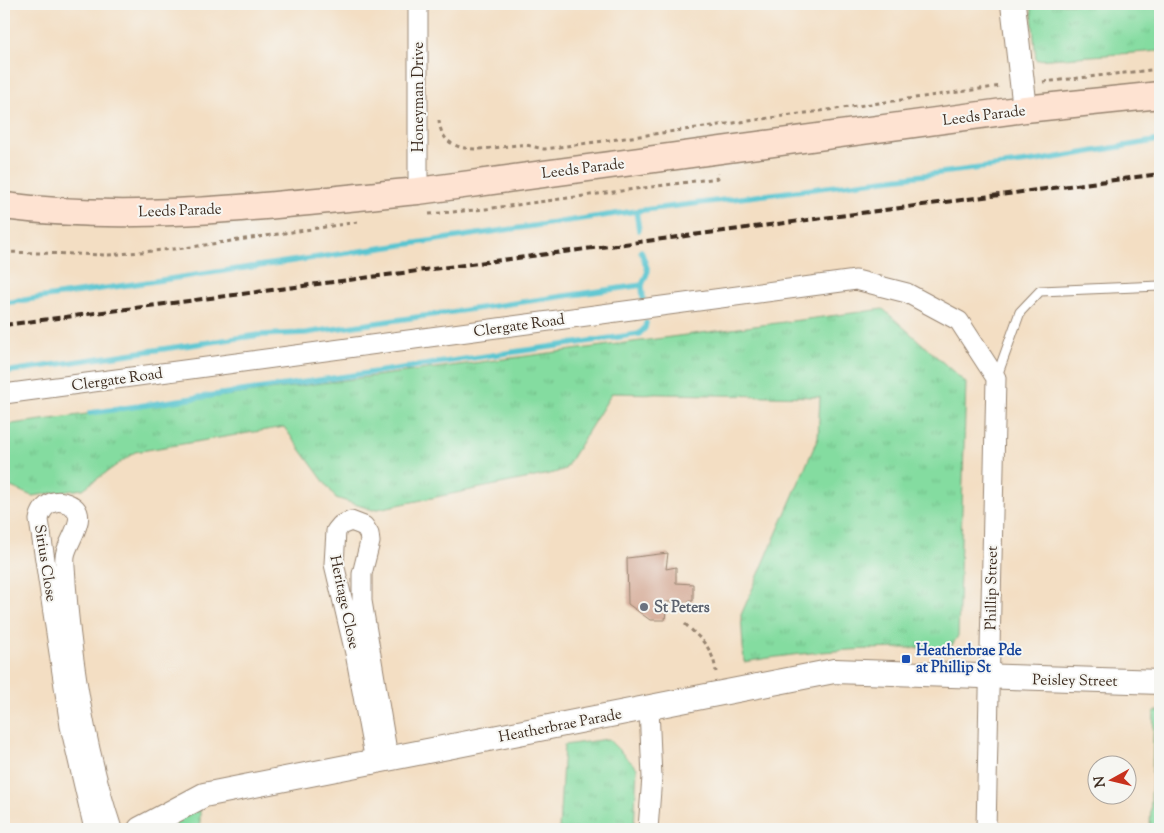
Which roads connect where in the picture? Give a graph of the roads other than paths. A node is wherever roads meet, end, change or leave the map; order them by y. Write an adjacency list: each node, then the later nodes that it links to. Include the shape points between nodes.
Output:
1 (418, 4): 5 (street, Honeyman Drive)
2 (1013, 4): 4 (street)
3 (1160, 95): 4 (main road, Leeds Parade)
4 (1024, 110): 5 (main road, Leeds Parade)
5 (418, 191): 6 (main road, Leeds Parade, via 199,210 113,212)
6 (4, 206)
7 (1160, 286): 8 (lane, via 1040,291 1020,312)
8 (996, 378): 9 (street, Clergate Road, via 959,321 907,293 856,280); 10 (street, Phillip Street)
9 (4, 394)
10 (990, 678): 11 (street, Peisley Street); 12 (street, Heatherbrae Parade, via 834,670); 18 (street, Phillip Street)
11 (1160, 682)
12 (649, 708): 13 (street, Heatherbrae Parade); 17 (street, via 652,777)
13 (382, 759): 13 (street, Heritage Close, via 334,557 336,532 351,521 364,526 369,534 362,574 362,601); 16 (street, Heatherbrae Parade, via 204,795)
14 (94, 829): 15 (street, Sirius Close, via 70,726 39,520 44,508 60,501 74,508 78,518 65,557 69,620 96,782)
15 (112, 829)
16 (140, 829)
17 (648, 829)
18 (986, 829)

